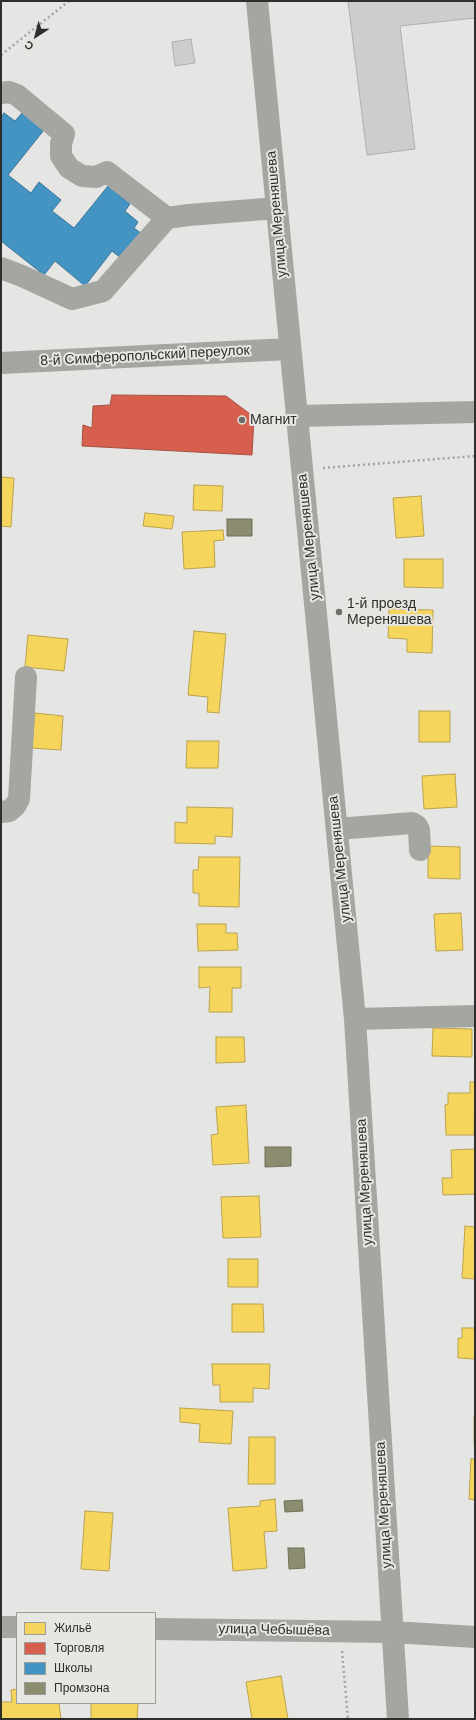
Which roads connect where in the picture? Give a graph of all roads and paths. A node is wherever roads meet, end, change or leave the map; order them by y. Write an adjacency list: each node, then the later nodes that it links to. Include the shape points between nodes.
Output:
1 (69, 1): 3 (path)
2 (258, 1): 5 (street, улица Мереняшева)
3 (1, 55)
4 (1, 93): 6 (street, via 17,95 64,134 60,144 61,156 69,168 82,176 96,177 107,172)
5 (277, 208): 6 (street); 8 (street, улица Мереняшева)
6 (167, 218): 7 (street, via 103,291 72,299)
7 (1, 268)
8 (290, 350): 9 (street, 8-й Симферопольский переулок); 11 (street, улица Мереняшева)
9 (1, 363)
10 (475, 412): 11 (street)
11 (296, 416): 13 (street, улица Мереняшева)
12 (475, 456): 13 (path)
13 (302, 470): 16 (street, улица Мереняшева)
14 (26, 677): 15 (street, via 19,799 9,811)
15 (2, 812)
16 (337, 829): 17 (street, via 412,823 419,830); 19 (street, улица Мереняшева)
17 (420, 850)
18 (475, 1016): 19 (street)
19 (355, 1018): 24 (street, улица Мереняшева)
20 (1, 1627): 21 (street)
21 (16, 1627)
22 (156, 1629): 23 (street, улица Чебышёва)
23 (340, 1631): 24 (street, улица Чебышёва); 26 (path)
24 (392, 1632): 25 (street, улица Чебышёва); 27 (street, улица Мереняшева)
25 (475, 1638)
26 (348, 1719)
27 (398, 1719)

